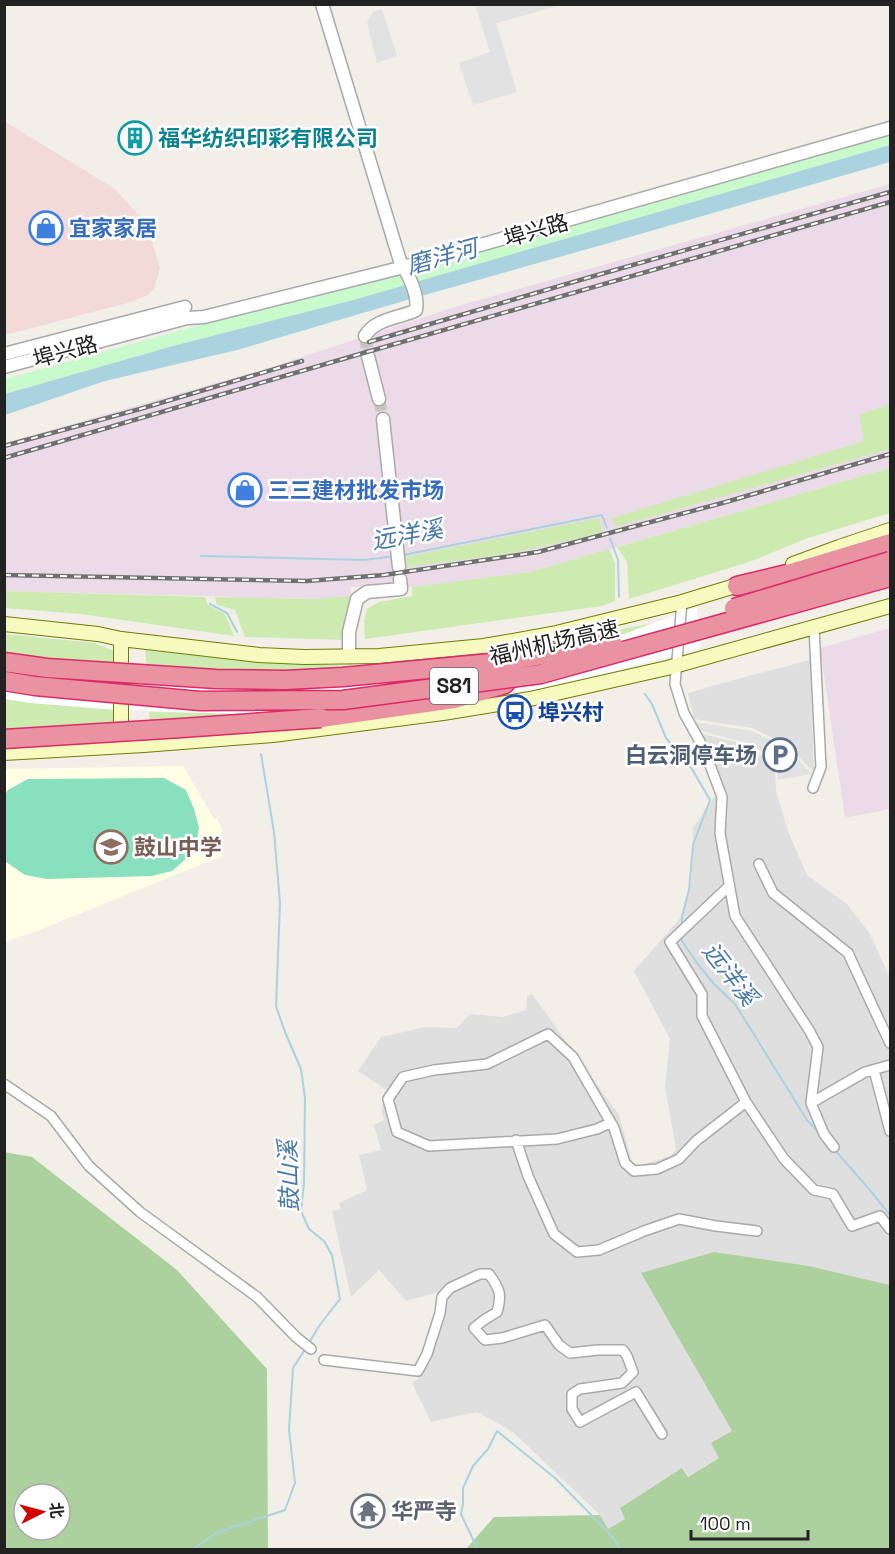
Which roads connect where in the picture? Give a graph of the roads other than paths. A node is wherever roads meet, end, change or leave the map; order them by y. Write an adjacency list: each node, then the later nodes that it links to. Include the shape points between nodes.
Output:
1 (322, 4): 3 (street)
2 (891, 128): 3 (street, 埠兴路)
3 (404, 267): 4 (street, 埠兴路, via 204,317); 5 (street, via 416,310 375,325)
4 (186, 313): 6 (street, 埠兴路); 8 (street, 埠兴路)
5 (365, 336)
6 (4, 354)
7 (368, 356): 9 (street)
8 (4, 367)
9 (379, 399)
10 (383, 419): 21 (street, via 400,578 357,599 349,632)
11 (891, 530): 15 (main road)
12 (891, 543): 15 (highway)
13 (891, 561): 22 (highway, 福州机场高速 / S81, bridge, via 614,644 491,663 285,680 216,679)
14 (891, 577): 24 (highway, 福州机场高速 / S81, bridge)
15 (737, 586): 16 (main road)
16 (682, 602): 21 (main road, via 552,634 484,646); 23 (street)
17 (891, 606): 19 (main road)
18 (4, 624): 20 (main road)
19 (814, 628): 23 (main road); 29 (street, via 821,767)
20 (121, 639): 21 (main road, via 259,655); 27 (main road)
21 (349, 657)
22 (4, 662)
23 (676, 665): 27 (main road, via 530,699 442,713 273,735); 31 (street, via 675,684 684,713 704,749 722,797 720,833)
24 (541, 674): 25 (highway, 福州机场高速 / S81, bridge, via 343,700 200,700); 26 (highway, bridge, via 454,699 321,718)
25 (4, 681)
26 (4, 739)
27 (121, 746): 28 (main road)
28 (4, 753)
29 (813, 788)
30 (759, 864): 32 (street, via 773,893 848,953)
31 (729, 886): 36 (street, via 670,942 702,993 702,1016); 37 (street, via 735,916 818,1047)
32 (891, 1043)
33 (891, 1065): 34 (street)
34 (874, 1070): 37 (street); 39 (street)
35 (4, 1084): 44 (street, via 51,1116 89,1166 141,1212 257,1297)
36 (746, 1102): 38 (street, via 679,1159 657,1169 633,1172 625,1163); 42 (street, via 783,1159 814,1190 833,1194 852,1226 880,1216)
37 (811, 1103): 41 (street)
38 (610, 1123): 40 (street, via 557,1139); 40 (street, via 573,1057 548,1034 487,1064 403,1077 388,1099 397,1132 429,1146)
39 (891, 1131)
40 (516, 1140): 43 (street, via 554,1234 577,1252 599,1250 680,1220)
41 (834, 1147)
42 (891, 1229)
43 (757, 1231)
44 (311, 1349)
45 (324, 1360): 46 (street, via 418,1371 428,1354 442,1297 450,1288 480,1274 489,1274 501,1301 497,1312 474,1328 485,1340 545,1325 570,1353 623,1350 633,1372 622,1383 580,1389 572,1394 572,1409 580,1422 636,1392)
46 (662, 1434)

